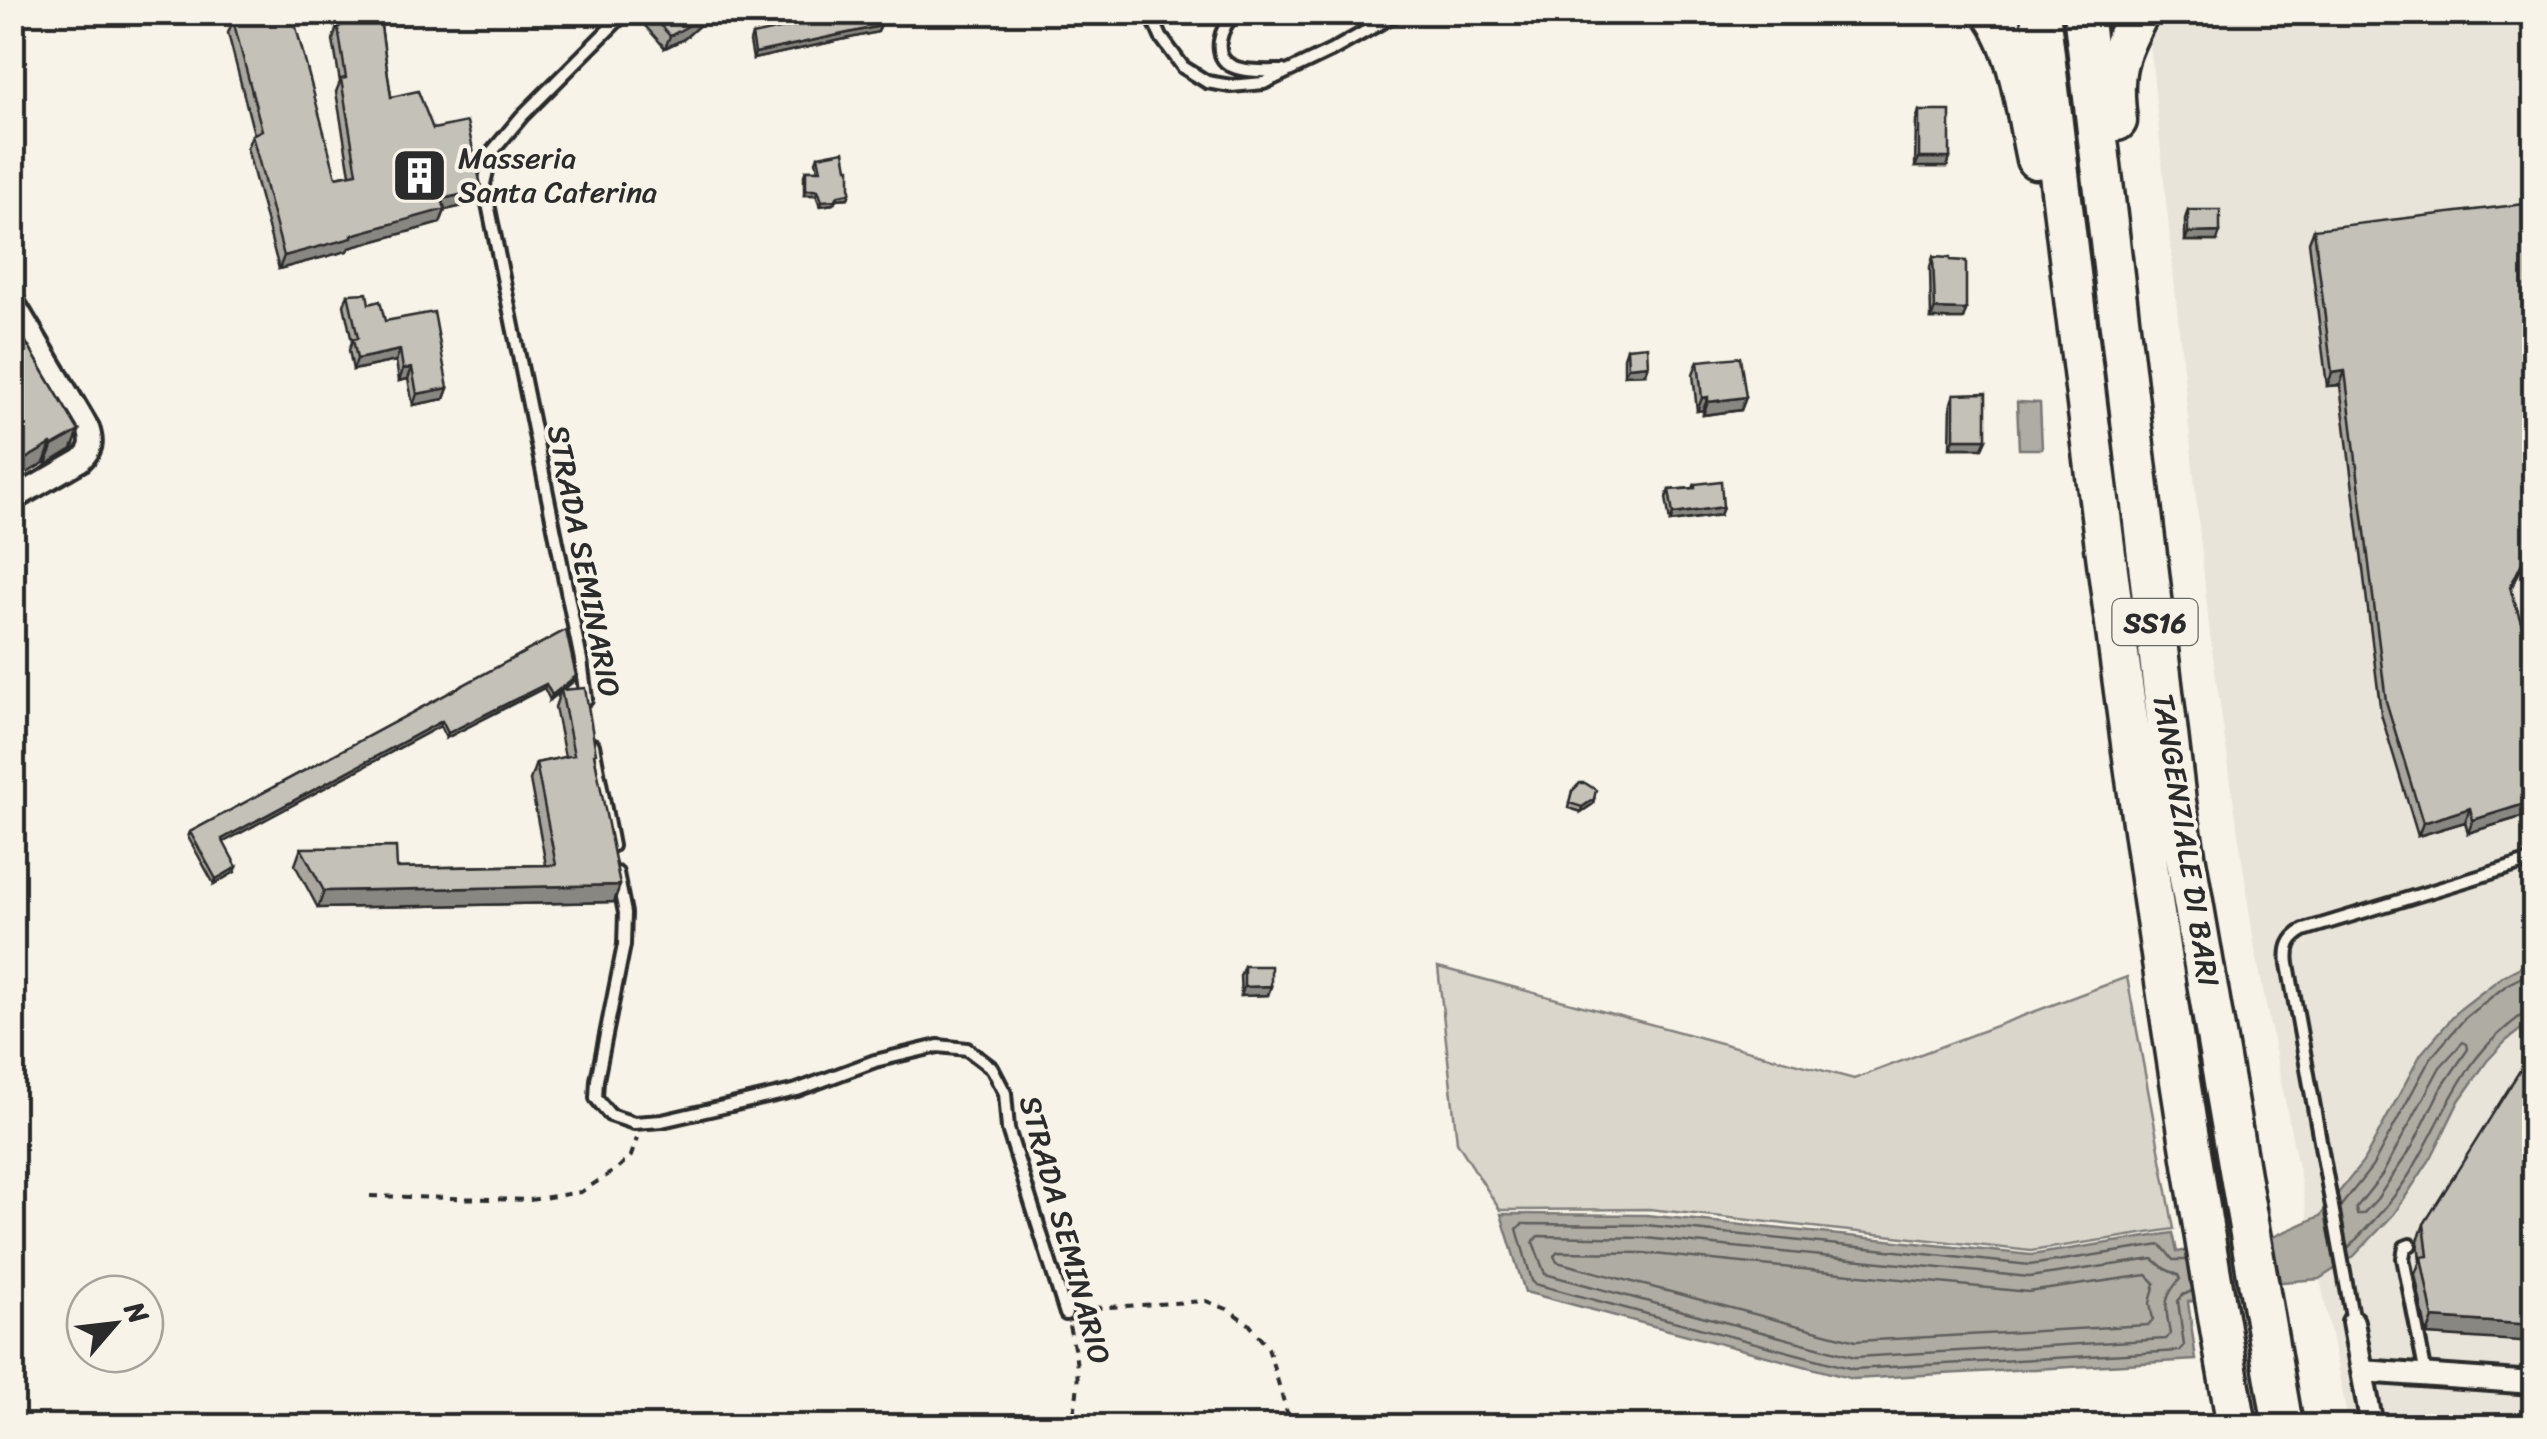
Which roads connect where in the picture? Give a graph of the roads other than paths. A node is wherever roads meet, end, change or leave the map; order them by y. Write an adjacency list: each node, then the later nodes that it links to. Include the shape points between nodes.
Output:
1 (626, 12): 16 (lane, STRADA SEMINARIO, via 490,153 484,184)
2 (1150, 12): 11 (lane, via 1183,67 1207,82 1264,83)
3 (1236, 12): 11 (lane, via 1222,33 1223,60 1247,71)
4 (1400, 12): 11 (lane)
5 (1991, 12): 13 (highway, via 2016,69 2036,164)
6 (2040, 12): 13 (highway, TANGENZIALE DI BARI / SS16)
7 (2083, 12): 12 (highway, TANGENZIALE DI BARI / SS16)
8 (2140, 12): 12 (highway, via 2120,50 2113,87 2123,169)
9 (2514, 12): 10 (lane)
10 (2534, 24)
11 (1289, 71)
12 (2110, 237): 26 (highway, TANGENZIALE DI BARI / SS16, via 2176,802)
13 (2069, 261): 25 (highway, TANGENZIALE DI BARI / SS16, via 2167,1008)
14 (12, 300): 15 (street, via 93,441 81,460)
15 (12, 500)
16 (588, 708)
17 (590, 724): 20 (lane, STRADA SEMINARIO, via 625,913 596,1098 610,1114 634,1124 662,1121 796,1090 938,1046 967,1049 992,1068 1004,1093 1008,1129)
18 (2534, 860): 21 (lane, via 2292,939 2288,964)
19 (2410, 1245): 23 (lane, via 2403,1258)
20 (1066, 1314)
21 (2353, 1322): 22 (street)
22 (2362, 1371): 23 (street); 27 (street)
23 (2426, 1376): 24 (street)
24 (2534, 1383)
25 (2237, 1426)
26 (2283, 1426)
27 (2372, 1426)

